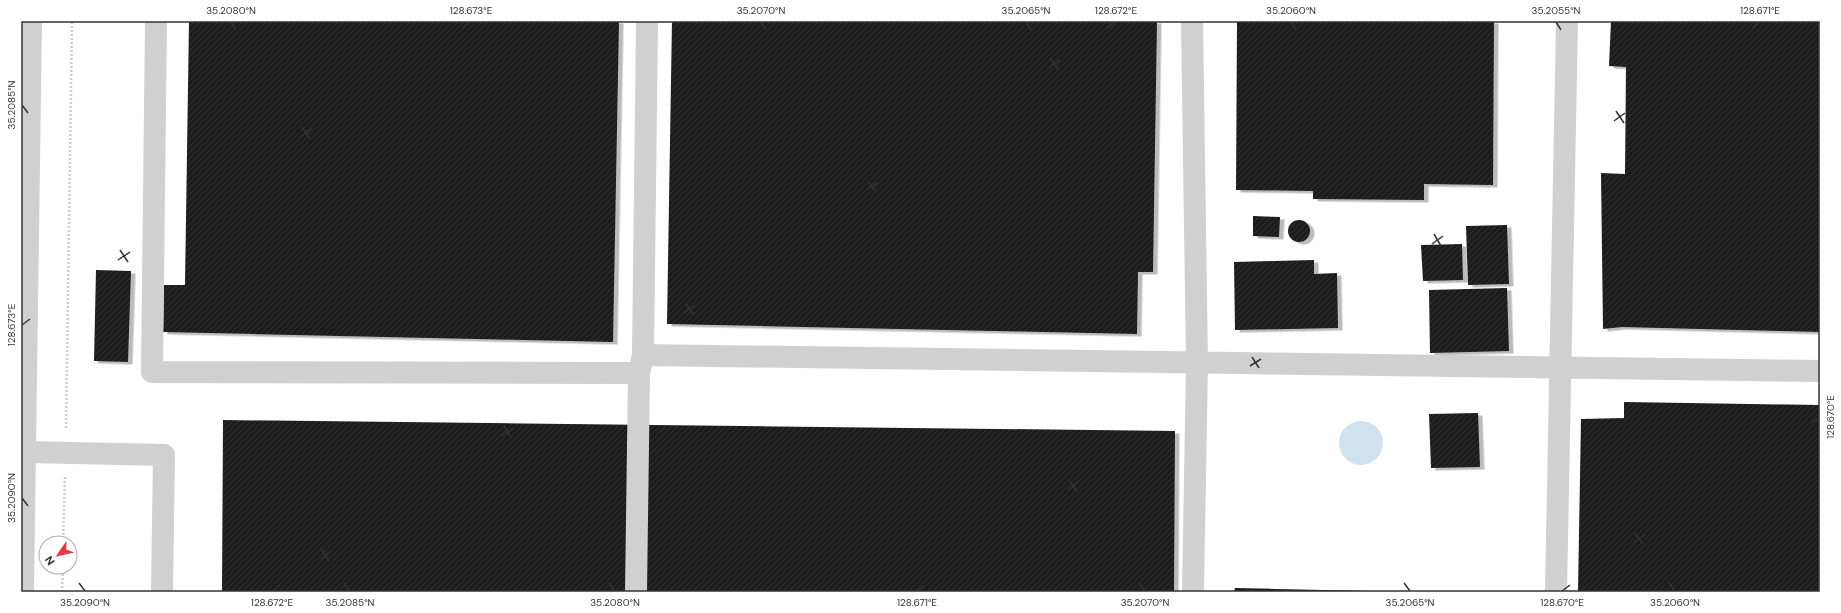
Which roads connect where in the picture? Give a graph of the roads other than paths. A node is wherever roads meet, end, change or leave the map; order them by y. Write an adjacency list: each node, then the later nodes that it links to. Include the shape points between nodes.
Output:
1 (31, 21): 10 (street)
2 (156, 21): 7 (street, via 152,372)
3 (648, 21): 7 (street)
4 (1192, 21): 6 (street)
5 (1567, 21): 8 (street)
6 (1197, 363): 7 (street); 8 (street); 14 (street)
7 (641, 364): 13 (street)
8 (1559, 367): 9 (street); 15 (street)
9 (1820, 371)
10 (26, 452): 11 (street); 12 (street, via 164,455)
11 (24, 592)
12 (162, 592)
13 (636, 592)
14 (1193, 592)
15 (1556, 592)

